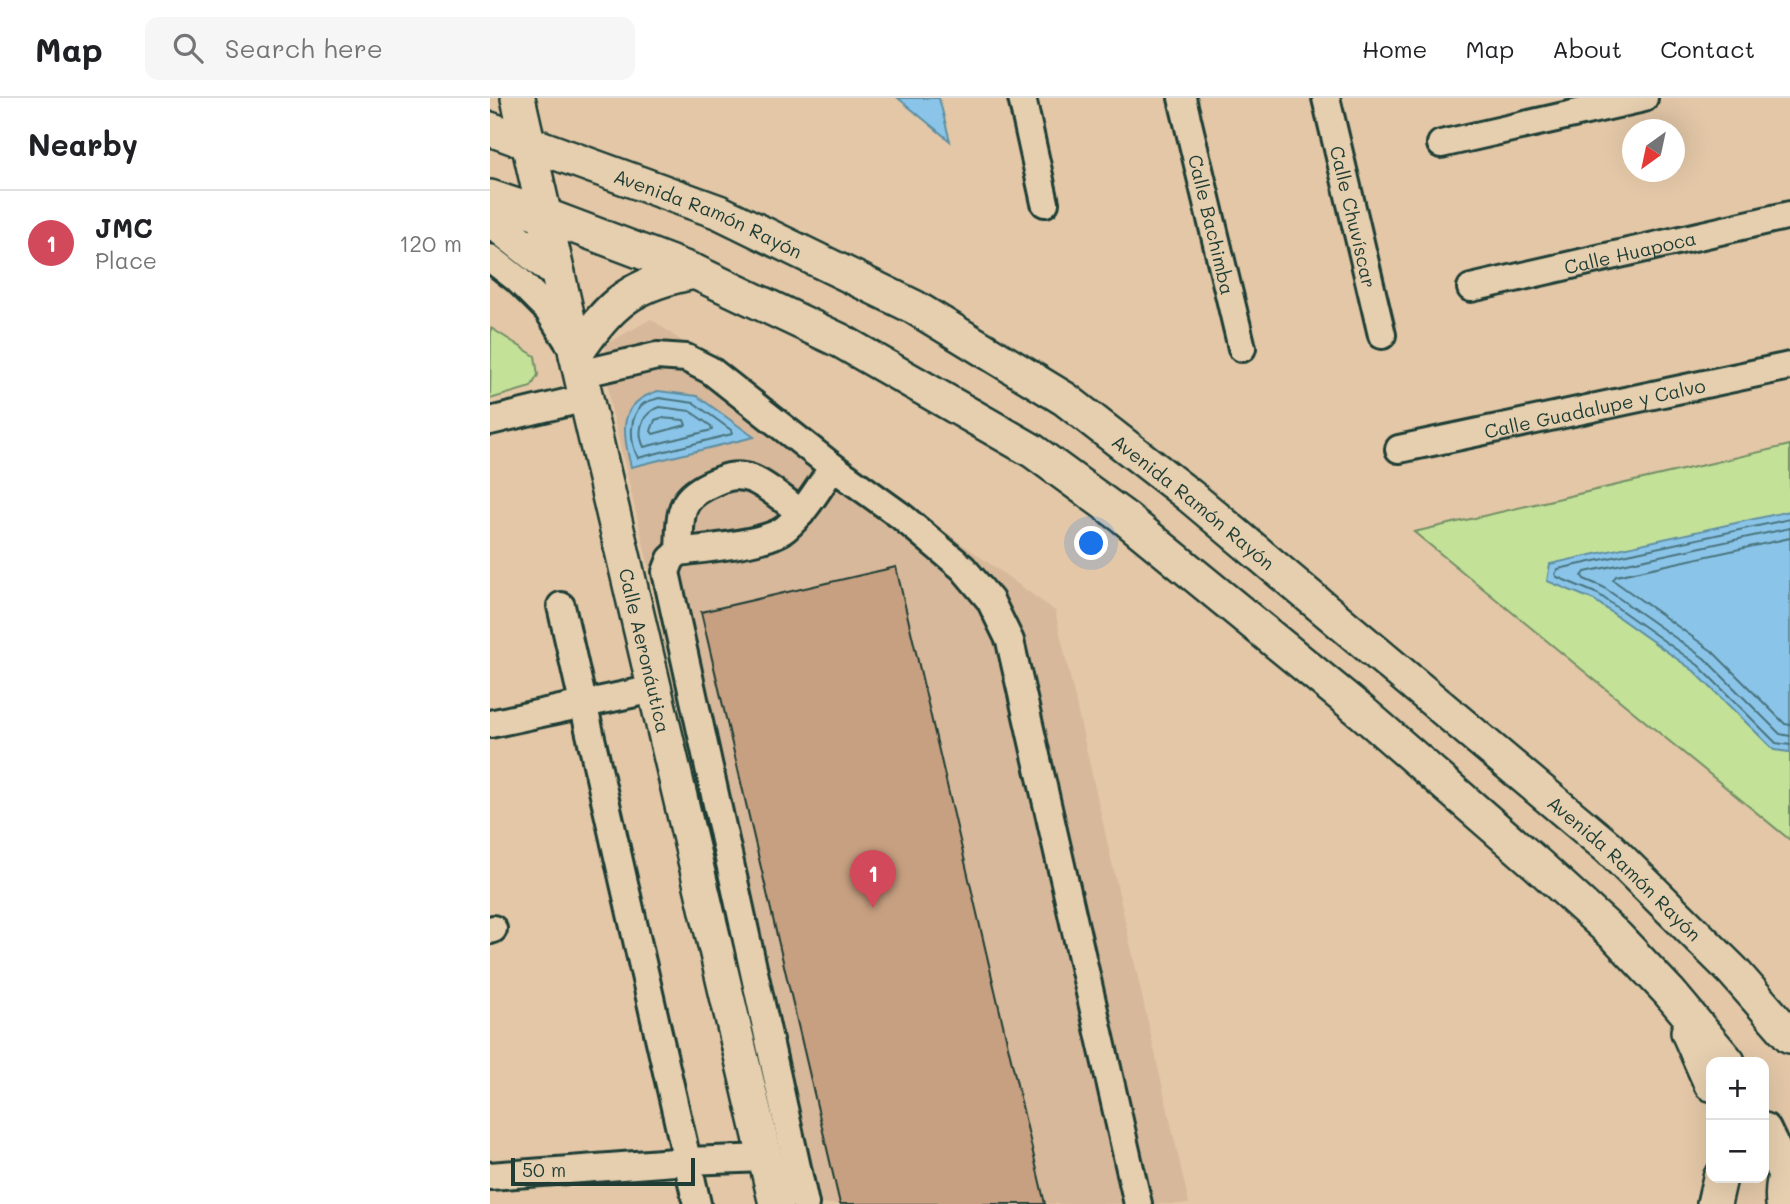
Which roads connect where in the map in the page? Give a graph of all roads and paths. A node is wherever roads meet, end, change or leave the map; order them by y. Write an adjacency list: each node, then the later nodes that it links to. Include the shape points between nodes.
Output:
1 (518, 98): 7 (main road, Calle Aeronáutica)
2 (1022, 98): 10 (street)
3 (1182, 98): 19 (street, Calle Bachimba)
4 (1326, 98): 18 (street, Calle Chuvíscar)
5 (1644, 98): 8 (street)
6 (490, 129): 7 (main road, Avenida Ramón Rayón)
7 (528, 142): 11 (main road, Calle Aeronáutica); 32 (main road, Avenida Ramón Rayón, via 719,212 914,307 1065,399 1190,496 1609,848)
8 (1441, 144)
9 (490, 197): 11 (main road)
10 (1045, 203)
11 (544, 215): 15 (main road); 16 (main road, Calle Aeronáutica)
12 (1790, 215): 17 (street, Calle Huapoca)
13 (490, 219): 16 (main road)
14 (490, 258): 21 (street, via 548,310)
15 (695, 272): 21 (main road, via 638,289 614,305 593,327); 31 (main road, via 841,341 1033,451 1125,518 1362,712 1608,928)
16 (558, 273): 21 (main road, Calle Aeronáutica)
17 (1471, 288)
18 (1382, 335)
19 (1242, 348)
20 (1790, 366): 23 (street, Calle Guadalupe y Calvo)
21 (581, 375): 22 (street); 24 (street, via 657,356 686,358 710,370); 28 (main road, Calle Aeronáutica)
22 (494, 417)
23 (1399, 449)
24 (833, 467): 25 (street); 44 (street, via 963,568 990,600 1010,640)
25 (801, 513): 26 (street, via 784,530 762,539); 26 (street, via 755,480 729,476 696,490 686,501)
26 (679, 552): 43 (street, via 666,572)
27 (561, 606): 29 (street)
28 (654, 689): 29 (street); 36 (main road, Calle Aeronáutica)
29 (583, 704): 30 (street); 37 (street)
30 (490, 724)
31 (1669, 992): 33 (main road); 34 (main road)
32 (1790, 1036)
33 (1724, 1057)
34 (1706, 1073)
35 (1769, 1146): 40 (main road)
36 (765, 1158): 37 (street); 42 (main road, Calle Aeronáutica)
37 (688, 1161): 38 (street); 41 (street)
38 (490, 1176)
39 (1719, 1183): 45 (main road)
40 (1782, 1187)
41 (697, 1204)
42 (776, 1204)
43 (805, 1204)
44 (1138, 1204)
45 (1714, 1204)

